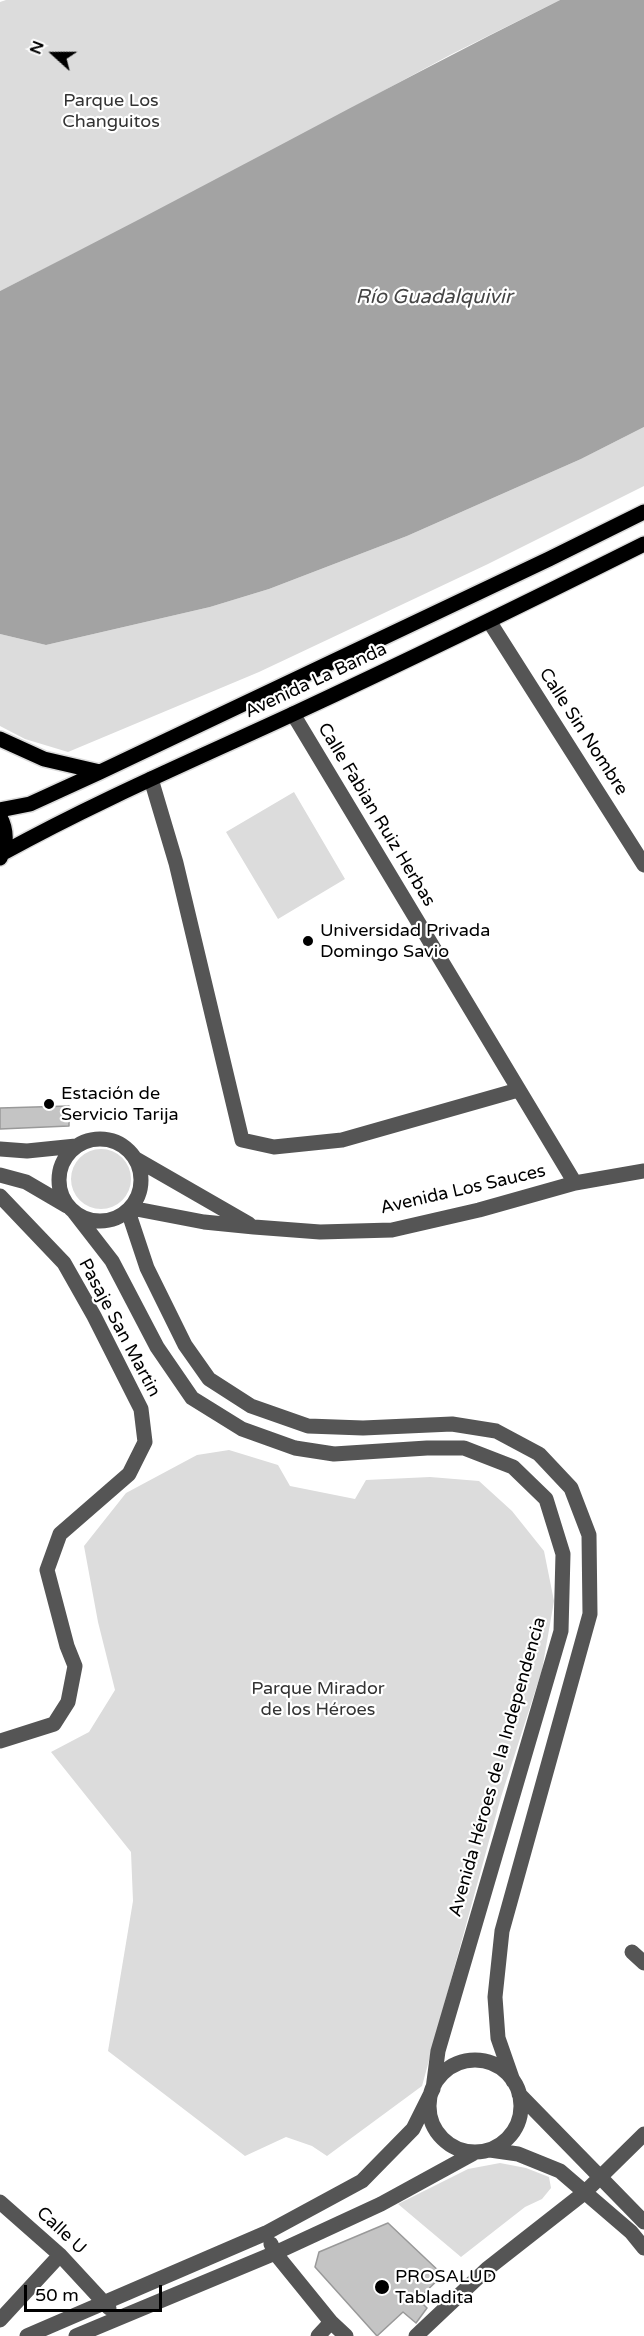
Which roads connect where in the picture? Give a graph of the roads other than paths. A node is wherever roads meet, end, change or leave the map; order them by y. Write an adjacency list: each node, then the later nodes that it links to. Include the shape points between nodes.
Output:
1 (644, 512): 6 (main road, Avenida La Banda)
2 (644, 544): 3 (main road, Avenida La Banda)
3 (489, 621): 4 (main road, Avenida La Banda); 11 (street, Calle Sin Nombre)
4 (293, 714): 7 (main road, Avenida La Banda); 12 (street, Calle Fabian Ruiz Herbas)
5 (0, 739): 6 (main road, via 44,759)
6 (100, 772): 8 (main road, Avenida La Banda, via 30,804)
7 (151, 778): 10 (main road, Avenida La Banda, via 65,819); 12 (street, via 176,863 242,1140 274,1146 342,1140)
8 (0, 810)
9 (0, 818): 10 (main road, via 5,831)
10 (2, 855)
11 (644, 865)
12 (518, 1090): 18 (street, Calle Fabian Ruiz Herbas)
13 (76, 1146): 14 (street, via 27,1151); 15 (street, via 102,1138 115,1141); 21 (street, via 63,1163 59,1183 62,1197)
14 (0, 1149)
15 (136, 1159): 20 (street, via 141,1184); 22 (street, Avenida Los Sauces)
16 (644, 1171): 18 (street, Avenida Los Sauces)
17 (0, 1175): 21 (street, Avenida Héroes de la Independencia, via 26,1182)
18 (575, 1183): 22 (street, Avenida Los Sauces, via 392,1230 320,1232)
19 (0, 1196): 23 (street, Pasaje San Martin, via 64,1263 141,1409 145,1442 129,1474 60,1534 47,1570 75,1666 68,1702 54,1724)
20 (129, 1209): 21 (street, via 101,1221 87,1219); 22 (street, Avenida Los Sauces); 26 (street, via 147,1268 185,1345 209,1379 252,1406 308,1426 452,1424 496,1431 539,1454 571,1488 589,1535 590,1614 502,1931 495,1997 498,2038)
21 (72, 1210): 27 (street, Avenida Héroes de la Independencia, via 112,1261 157,1347 192,1398 242,1430 295,1448 334,1454 464,1448 513,1467 546,1499 563,1554 561,1630 438,2051)
22 (254, 1227)
23 (0, 1741)
24 (632, 1952): 25 (street)
25 (644, 1963)
26 (516, 2087): 27 (street, via 498,2066 478,2060 450,2067); 29 (street, via 521,2107 512,2133 502,2143); 30 (street)
27 (432, 2089): 29 (street, via 429,2104 437,2133 455,2147); 34 (street, Avenida Héroes de la Independencia, via 413,2129 362,2181)
28 (644, 2134): 30 (street)
29 (483, 2151): 31 (street, via 518,2154 560,2171); 36 (street)
30 (601, 2177): 31 (street); 33 (street)
31 (584, 2193): 35 (street, via 631,2232); 46 (street, via 487,2269)
32 (0, 2202): 37 (street, Calle U)
33 (644, 2222)
34 (266, 2233): 36 (street); 38 (street, Avenida Héroes de la Independencia)
35 (644, 2248)
36 (275, 2253): 39 (street); 41 (street)
37 (60, 2255): 38 (street, Calle U); 40 (street)
38 (104, 2302): 39 (street, Calle U); 42 (street, Avenida Héroes de la Independencia)
39 (118, 2317): 43 (street)
40 (0, 2320)
41 (331, 2322): 44 (street); 45 (street)
42 (27, 2336)
43 (76, 2336)
44 (318, 2336)
45 (346, 2336)
46 (416, 2336)

